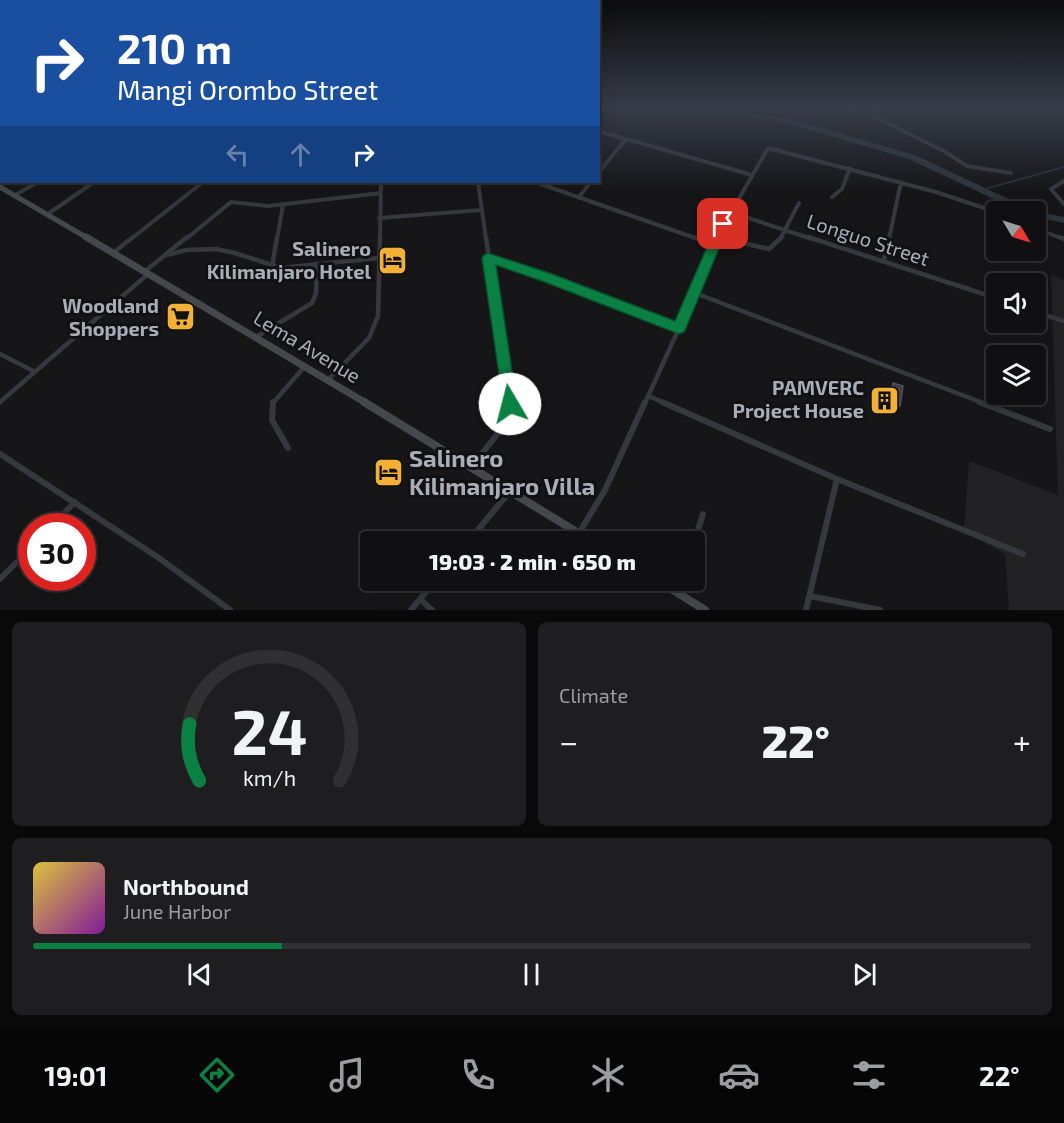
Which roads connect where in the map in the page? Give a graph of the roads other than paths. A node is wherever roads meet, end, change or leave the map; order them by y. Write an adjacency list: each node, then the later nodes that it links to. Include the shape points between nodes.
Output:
1 (615, 135): 3 (street)
2 (913, 135): 6 (street, via 967,166)
3 (626, 139): 5 (street); 7 (street)
4 (850, 168): 7 (street, via 770,147); 9 (street); 21 (street, via 842,189)
5 (600, 171)
6 (1011, 173)
7 (752, 175): 27 (street)
8 (1064, 181): 23 (street, via 1051,189)
9 (900, 182): 25 (street); 39 (street)
10 (36, 183): 19 (street)
11 (93, 183): 28 (street)
12 (202, 183): 35 (street)
13 (381, 183): 18 (street)
14 (478, 183): 26 (street)
15 (538, 183): 20 (street)
16 (590, 183): 20 (street)
17 (0, 187): 19 (main road, Lema Avenue)
18 (381, 193): 24 (street); 29 (street)
19 (15, 195): 28 (main road, Lema Avenue)
20 (579, 197): 34 (street)
21 (832, 197)
22 (799, 203): 30 (street)
23 (1064, 204)
24 (283, 206): 36 (street, via 235,201 226,204); 41 (street)
25 (986, 209)
26 (481, 210): 29 (street); 38 (street)
27 (730, 212): 30 (street, Longuo Street); 32 (street)
28 (48, 214): 35 (main road, Lema Avenue)
29 (379, 218): 37 (street)
30 (786, 230): 32 (street, via 775,246 767,250); 39 (street, Longuo Street)
31 (1046, 232): 33 (street)
32 (717, 237): 34 (street)
33 (1064, 239)
34 (714, 244): 43 (street)
35 (113, 253): 42 (main road, Lema Avenue)
36 (164, 256): 41 (street, via 192,248 209,249 245,256); 42 (street)
37 (378, 258): 40 (street); 52 (street, via 380,303 373,331)
38 (488, 258): 47 (street); 58 (street, via 510,404 503,427)
39 (884, 260): 44 (street, Longuo Street)
40 (317, 265): 41 (street); 48 (street, via 312,303)
41 (272, 267)
42 (146, 273): 48 (main road, Lema Avenue); 51 (street)
43 (695, 293): 47 (street); 55 (street)
44 (986, 295)
45 (1046, 315): 46 (street)
46 (1064, 321)
47 (679, 328): 53 (street)
48 (256, 337): 50 (main road, Lema Avenue)
49 (0, 354): 51 (street)
50 (305, 366): 52 (main road, Lema Avenue); 56 (street, via 270,409 273,424)
51 (35, 372): 54 (street)
52 (327, 381): 58 (main road, Lema Avenue)
53 (648, 396): 59 (street); 66 (street, via 605,490)
54 (0, 402)
55 (1050, 429)
56 (288, 448)
57 (0, 454): 61 (street)
58 (472, 466): 60 (main road, Lema Avenue)
59 (837, 479): 68 (street); 74 (street)
60 (510, 491): 64 (street); 65 (main road, Lema Avenue)
61 (75, 502): 62 (street); 76 (street)
62 (64, 513)
63 (703, 514): 67 (street)
64 (477, 531)
65 (576, 531)
66 (580, 531)
67 (698, 531)
68 (1023, 554)
69 (18, 561): 70 (street)
70 (0, 579)
71 (427, 591): 75 (street)
72 (676, 591): 73 (main road)
73 (679, 593): 79 (main road)
74 (810, 596): 80 (street); 81 (street)
75 (420, 600): 77 (street); 78 (street)
76 (230, 610)
77 (411, 610)
78 (432, 610)
79 (705, 610)
80 (806, 610)
81 (880, 610)

